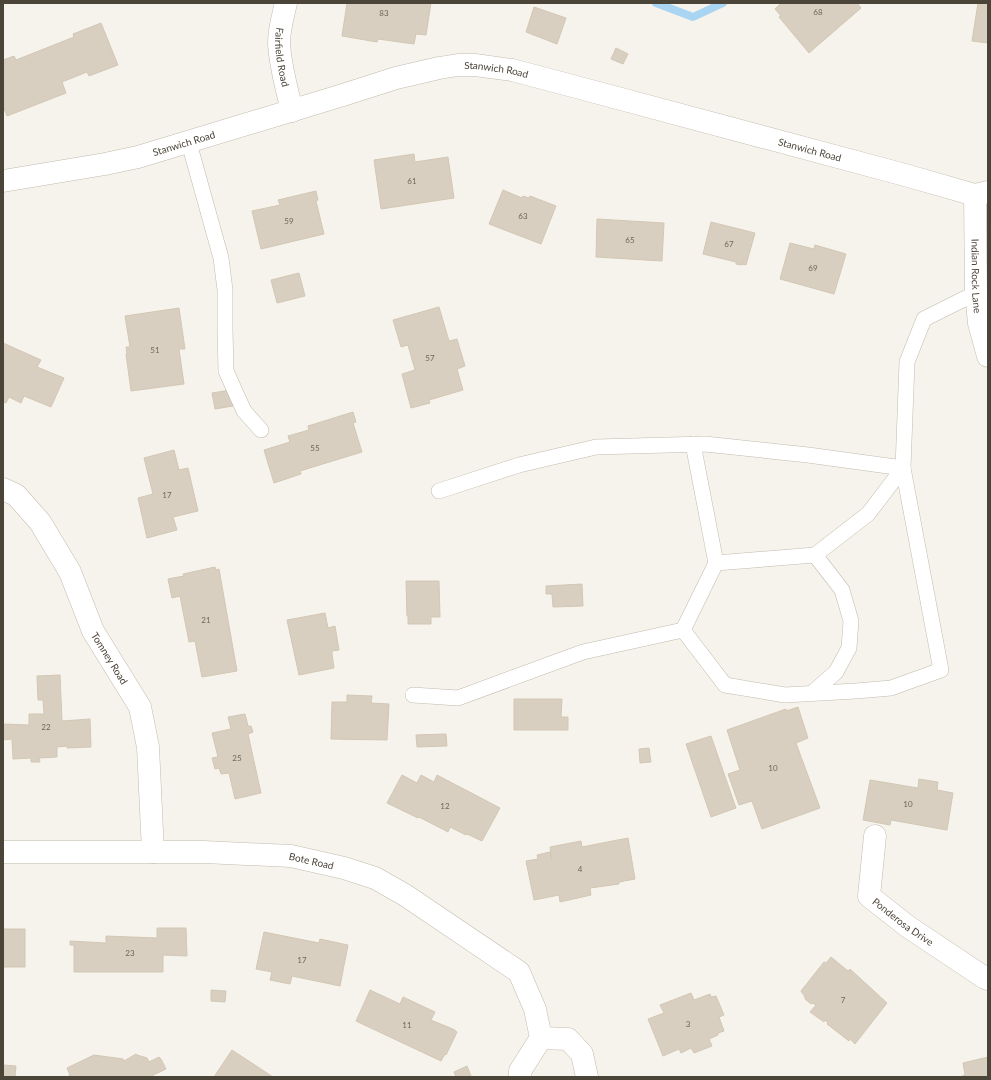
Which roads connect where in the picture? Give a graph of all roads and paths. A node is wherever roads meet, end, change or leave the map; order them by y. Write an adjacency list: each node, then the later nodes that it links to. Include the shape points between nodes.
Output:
1 (286, 3): 2 (street, Fairfield Road, via 279,43)
2 (292, 111): 3 (street, Stanwich Road); 5 (street, Stanwich Road, via 396,78 439,68 476,65 512,70)
3 (189, 143): 4 (street, Stanwich Road, via 105,164); 8 (lane, via 221,258 225,290 226,371 244,411)
4 (3, 180)
5 (981, 194): 6 (street, Indian Rock Lane)
6 (976, 293): 7 (street, Indian Rock Lane, via 979,323); 10 (lane, via 924,319 906,362)
7 (988, 356)
8 (262, 430)
9 (693, 444): 10 (lane, via 808,455); 12 (lane, via 596,447 519,465); 14 (lane)
10 (903, 468): 13 (lane, via 868,514); 16 (lane, via 941,670 892,688)
11 (3, 488): 20 (street, Tomney Road, via 16,495 40,522 70,572 93,631 140,707 148,747)
12 (439, 491)
13 (815, 555): 14 (lane); 16 (lane, via 842,590 851,621 849,648 836,672)
14 (716, 563): 15 (lane)
15 (683, 630): 16 (lane, via 725,685 785,695); 17 (lane, via 583,652 458,698)
16 (812, 693)
17 (413, 695)
18 (875, 836): 21 (street, Ponderosa Drive, via 869,896 907,926)
19 (3, 852): 20 (street, Bote Road)
20 (153, 852): 22 (street, Bote Road, via 291,856 375,878 405,895 519,972 535,1009)
21 (988, 979)
22 (541, 1038): 23 (street, via 520,1071); 24 (street, via 568,1039 582,1054)
23 (520, 1077)
24 (587, 1077)

